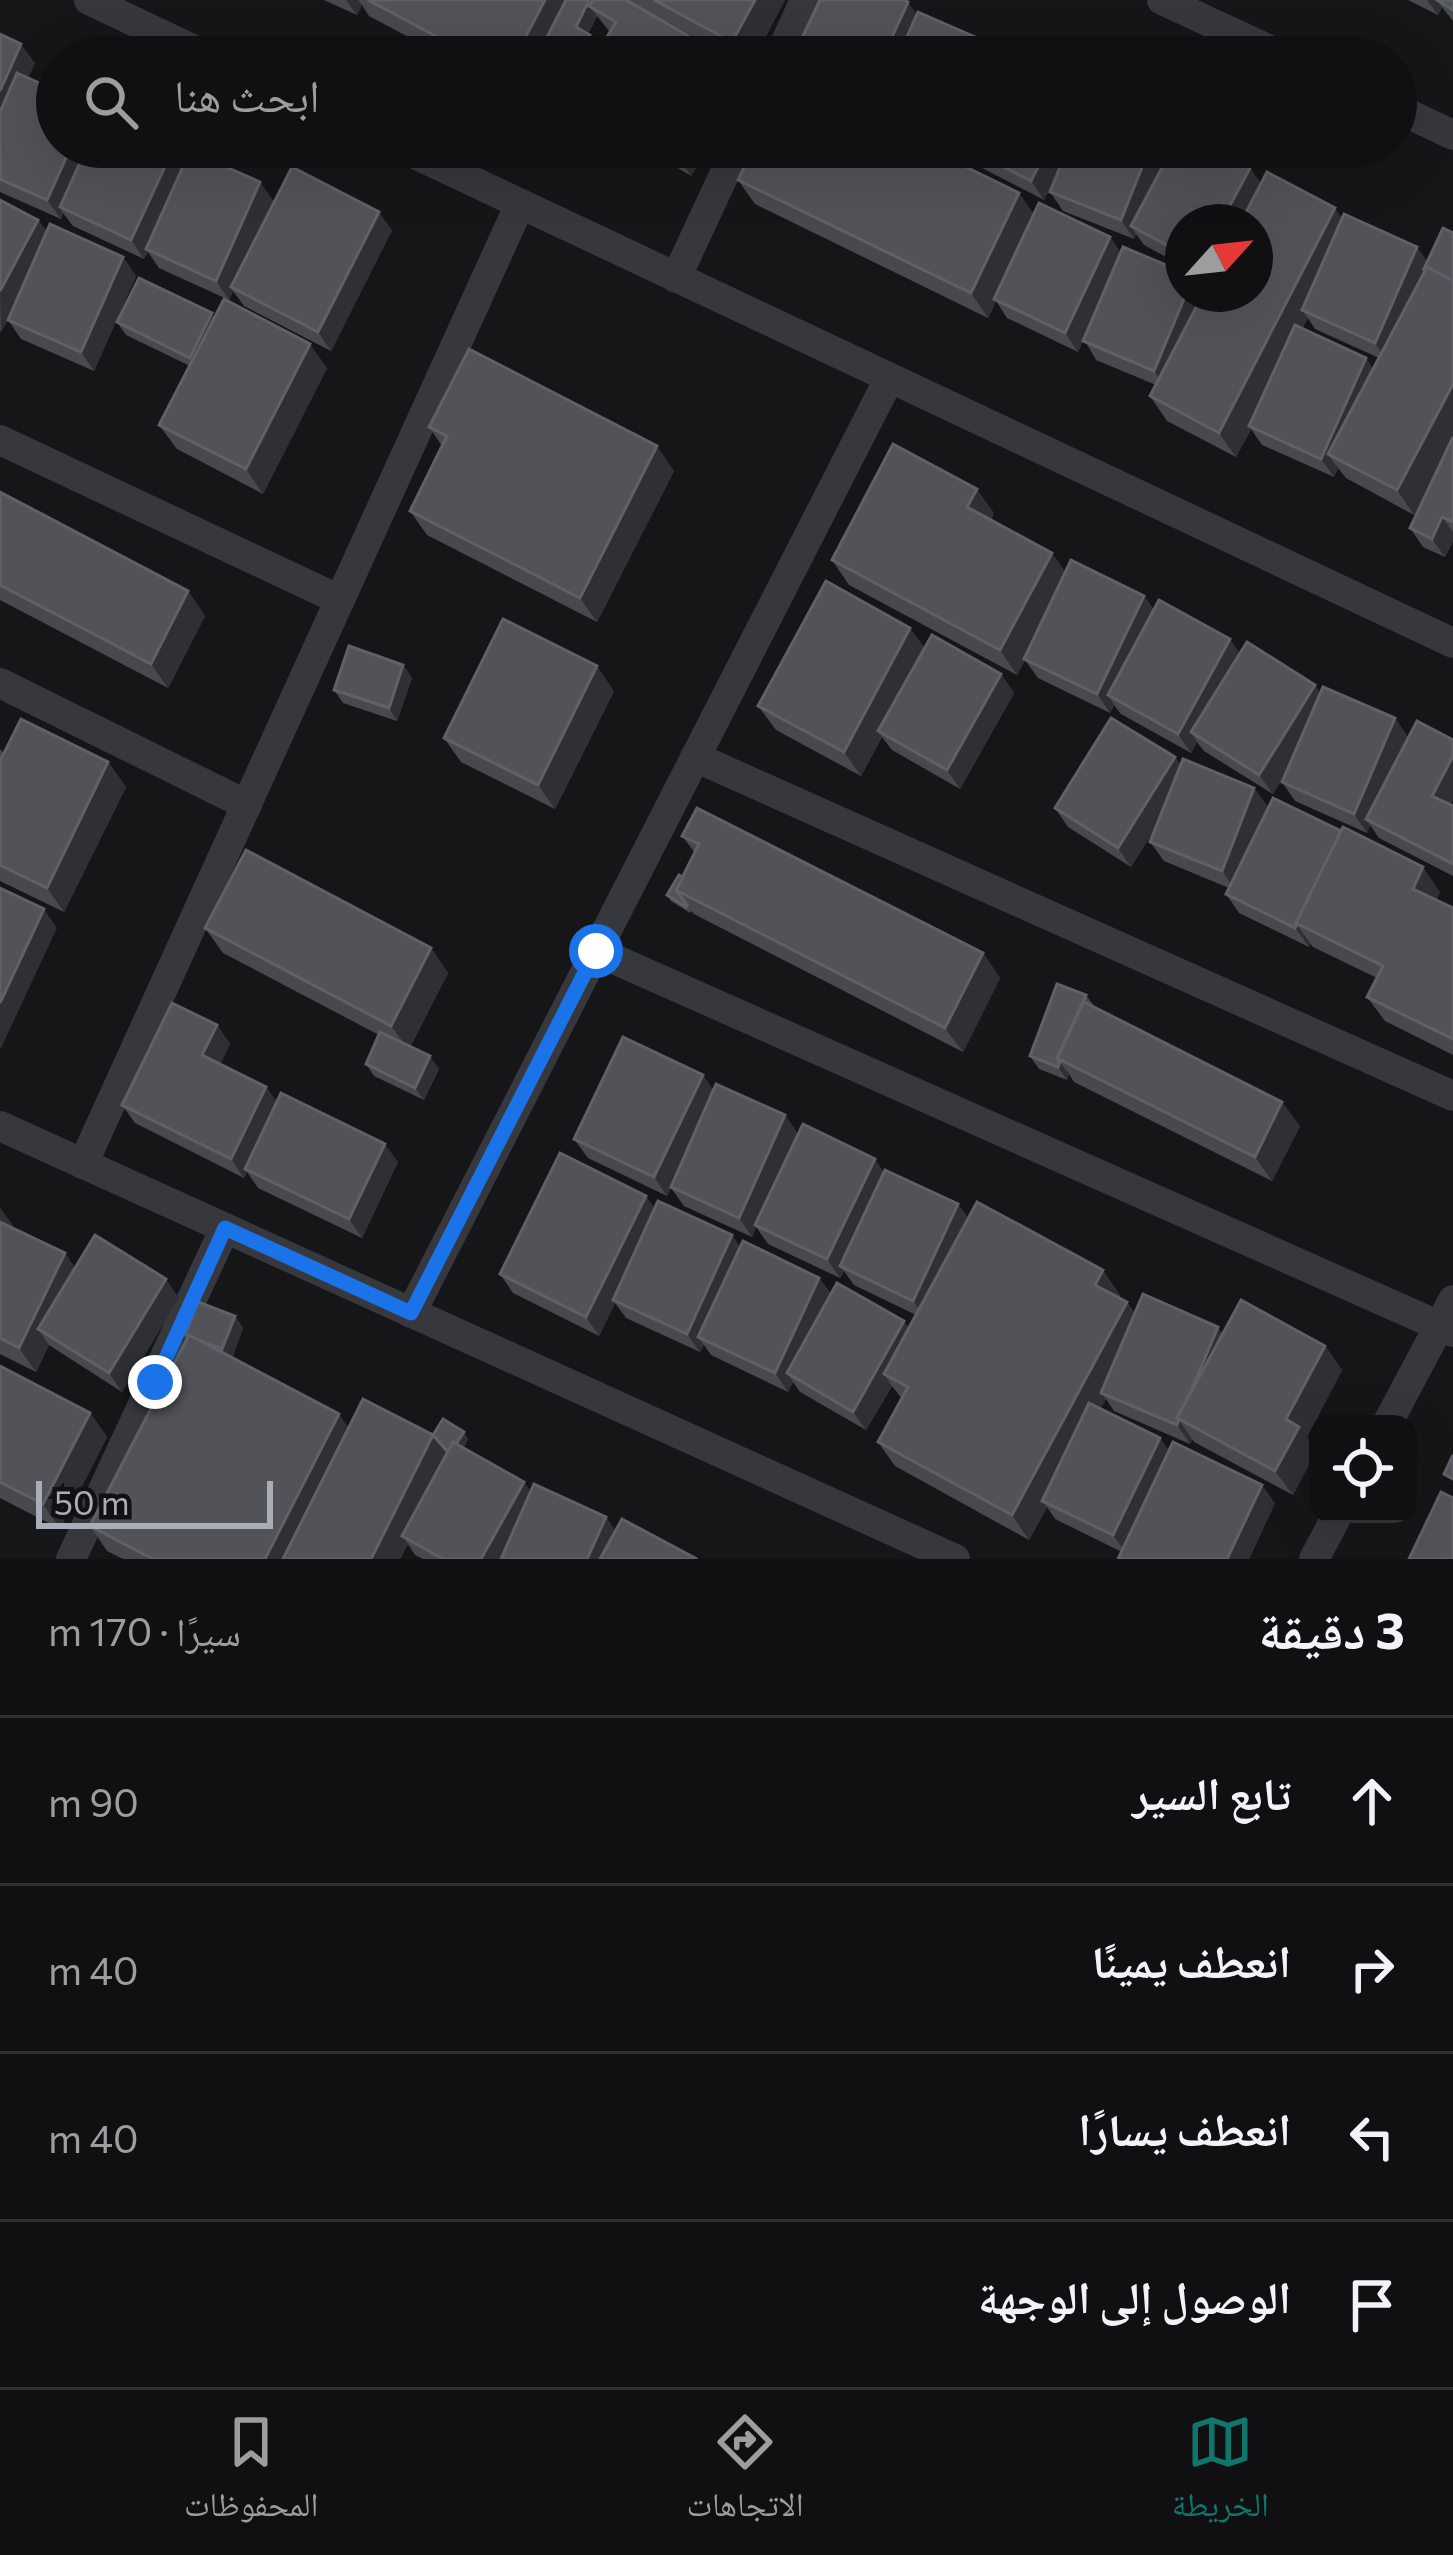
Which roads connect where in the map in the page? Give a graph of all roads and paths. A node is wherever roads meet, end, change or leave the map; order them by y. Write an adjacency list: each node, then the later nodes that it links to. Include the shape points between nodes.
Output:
1 (89, 0): 4 (street)
2 (806, 0): 5 (street)
3 (1162, 0): 6 (street)
4 (165, 36)
5 (789, 36)
6 (1240, 36)
7 (1417, 118): 8 (street)
8 (1453, 135)
9 (444, 168): 11 (street)
10 (727, 168): 12 (street)
11 (520, 204): 12 (street); 15 (street)
12 (676, 278): 13 (street)
13 (889, 379): 16 (street); 18 (street)
14 (0, 440): 15 (street)
15 (340, 601): 19 (street)
16 (1453, 643)
17 (0, 683): 19 (street)
18 (695, 757): 20 (street); 21 (street)
19 (247, 805): 23 (street)
20 (596, 951): 25 (street); 26 (street)
21 (1453, 1096)
22 (0, 1126): 23 (street)
23 (83, 1164): 24 (street)
24 (225, 1228): 25 (street); 29 (street)
25 (411, 1313): 30 (street)
26 (1448, 1320): 27 (street)
27 (1392, 1415)
28 (1333, 1523): 31 (street)
29 (71, 1559)
30 (955, 1559)
31 (1314, 1559)

